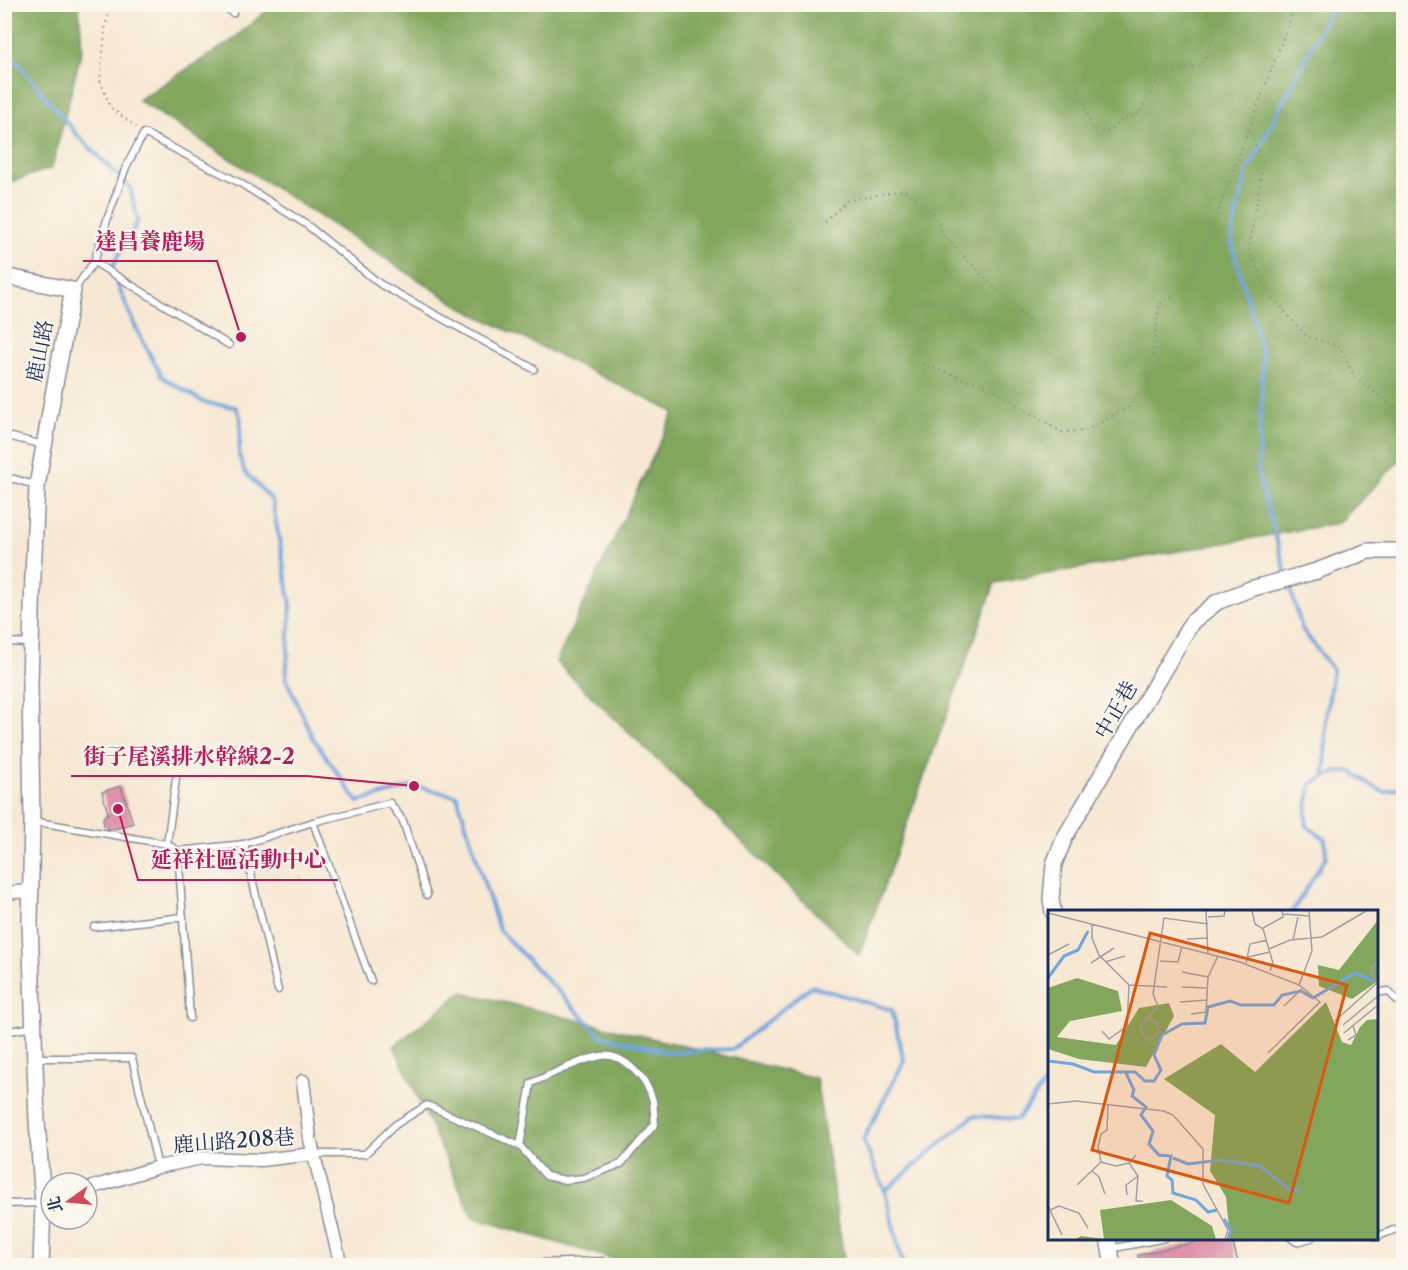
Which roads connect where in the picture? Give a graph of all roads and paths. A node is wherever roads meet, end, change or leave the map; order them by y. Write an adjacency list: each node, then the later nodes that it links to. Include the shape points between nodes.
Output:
1 (112, 4): 8 (path, via 100,80 110,107)
2 (221, 4): 5 (lane)
3 (1229, 4): 6 (path, via 1202,64 1158,79 1140,113 1120,121 1109,132 1092,129)
4 (1296, 4): 7 (path)
5 (233, 13)
6 (1077, 80)
7 (1249, 129): 9 (path, via 1186,288 1159,304 1150,379 1127,408 1085,431 1061,432 988,387 922,364 913,332 917,310 927,300 953,307 1002,331 1027,328 1029,320 943,235 934,213 904,190 846,201); 15 (path, via 1263,165 1249,249 1267,291 1306,336 1340,346 1355,378)
8 (144, 133): 10 (lane, 鹿山路, via 126,167); 14 (lane, via 240,183 307,225 380,284)
9 (825, 222)
10 (94, 262): 12 (lane, 鹿山路); 13 (lane)
11 (4, 276): 12 (street)
12 (74, 290): 17 (street, 鹿山路)
13 (229, 345)
14 (534, 369)
15 (1404, 414)
16 (4, 435): 17 (lane)
17 (44, 445): 19 (street, 鹿山路)
18 (4, 480): 19 (lane)
19 (37, 486): 22 (street, 鹿山路)
20 (1404, 551): 32 (street, 中正巷, via 1368,551 1317,571 1250,589 1217,602 1192,622 1065,837 1054,864)
21 (4, 642): 22 (lane)
22 (31, 643): 24 (street, 鹿山路)
23 (176, 779): 26 (lane)
24 (32, 821): 26 (lane); 29 (street, 鹿山路)
25 (313, 822): 27 (lane); 31 (lane, via 390,803 404,821); 35 (lane)
26 (167, 844): 28 (lane)
27 (244, 844): 28 (lane); 36 (lane)
28 (178, 851): 33 (lane)
29 (30, 891): 30 (street); 40 (street, 鹿山路)
30 (4, 893)
31 (428, 895)
32 (1053, 910)
33 (183, 917): 34 (lane); 39 (lane)
34 (94, 927)
35 (371, 981)
36 (278, 990)
37 (1378, 993): 38 (lane, via 1388,991)
38 (1404, 1008)
39 (190, 1018)
40 (33, 1027): 41 (lane); 42 (street, 鹿山路)
41 (4, 1032)
42 (35, 1058): 46 (lane, 鹿山路208巷, via 132,1058); 47 (street, 鹿山路)
43 (303, 1081): 45 (street, 鹿山路208巷)
44 (520, 1146): 44 (lane, via 546,1176 584,1178 621,1164 643,1140 655,1124 653,1100 641,1075 620,1059 604,1055 587,1059 531,1083); 45 (lane, via 427,1105 395,1125 365,1154)
45 (313, 1154): 46 (street, 鹿山路208巷, via 261,1160 202,1158); 57 (street, 鹿山路208巷)
46 (158, 1167): 48 (street, 鹿山路208巷)
47 (44, 1171)
48 (99, 1185)
49 (39, 1202): 50 (lane)
50 (4, 1204)
51 (1404, 1226): 53 (lane)
52 (44, 1231): 56 (street, 鹿山路)
53 (1378, 1237)
54 (1154, 1240): 55 (lane)
55 (1109, 1244): 60 (street)
56 (41, 1266)
57 (341, 1266)
58 (501, 1266): 59 (lane, via 603,1261)
59 (608, 1266)
60 (1113, 1266)

